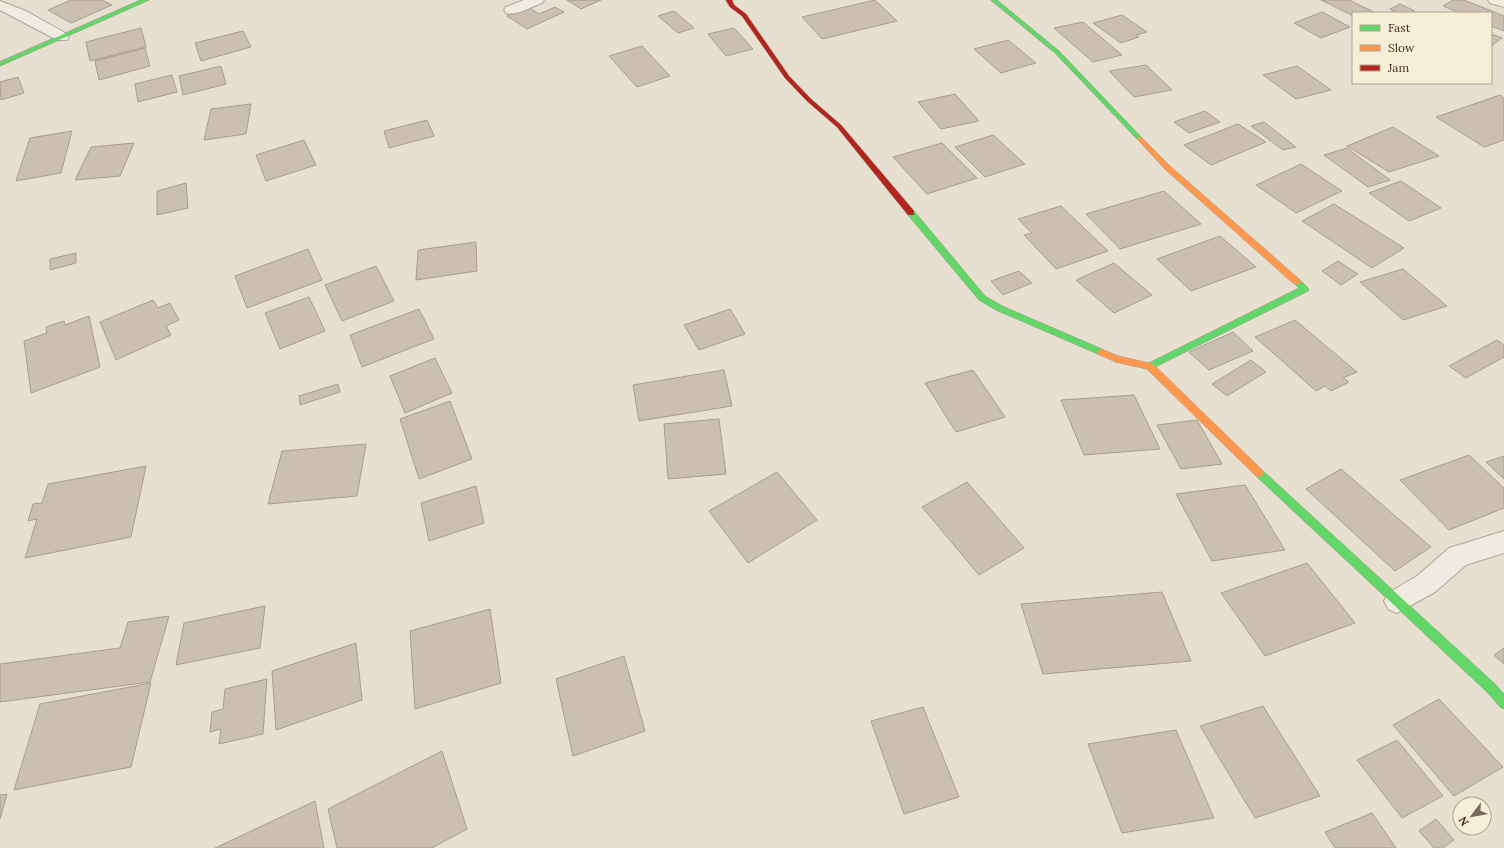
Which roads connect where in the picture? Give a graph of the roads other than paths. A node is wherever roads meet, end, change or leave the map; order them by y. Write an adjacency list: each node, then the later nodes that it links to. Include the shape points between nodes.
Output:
1 (146, 0): 9 (street)
2 (537, 0): 8 (street)
3 (728, 0): 11 (street, via 744,15 787,77 839,126 982,298 999,308 1116,359)
4 (994, 0): 11 (street, via 1057,52 1168,168 1305,290)
5 (1495, 0): 6 (street)
6 (1504, 4)
7 (0, 5): 9 (street)
8 (511, 10)
9 (62, 37): 10 (street)
10 (0, 64)
11 (1150, 366): 13 (street, via 1250,464)
12 (1504, 542): 13 (street, via 1458,556 1426,584)
13 (1397, 601): 14 (street)
14 (1504, 703)

